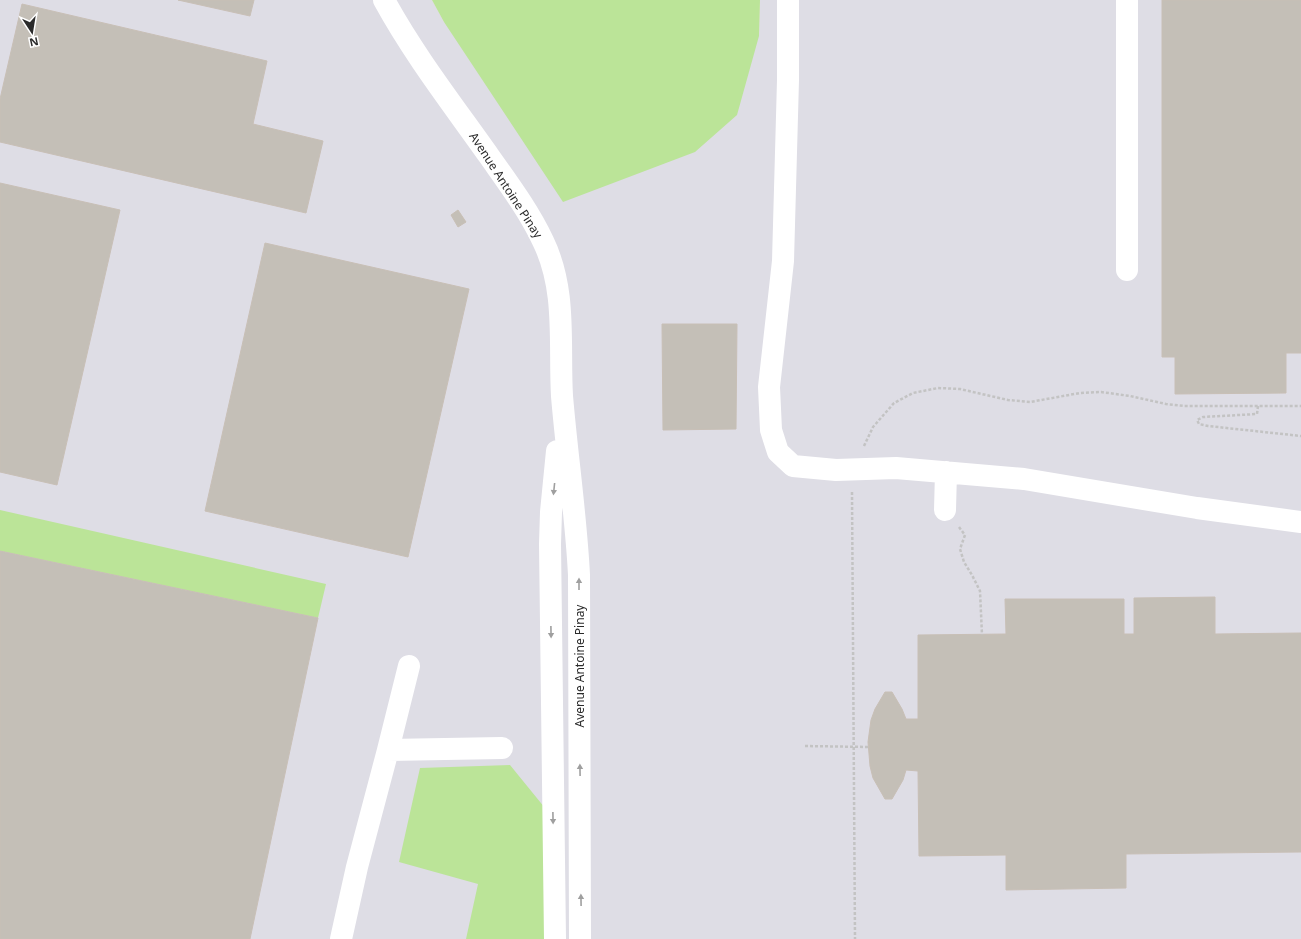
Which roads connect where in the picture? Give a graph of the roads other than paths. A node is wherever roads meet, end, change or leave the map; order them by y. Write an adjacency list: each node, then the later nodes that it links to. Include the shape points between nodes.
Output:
1 (384, 0): 5 (street, Avenue Antoine Pinay, via 415,51 506,180 543,241 555,273 561,312)
2 (788, 0): 6 (street, via 783,261 769,387 771,430 778,452 793,466 836,470 896,468)
3 (1127, 0): 4 (street)
4 (1127, 270)
5 (562, 394): 10 (street, Avenue Antoine Pinay, one-way to 10, via 550,527); 12 (street, Avenue Antoine Pinay, one-way to 5, via 579,574)
6 (946, 472): 7 (street); 8 (street, via 1024,479 1197,508)
7 (945, 510)
8 (1301, 522)
9 (409, 666): 13 (street)
10 (552, 747): 12 (street); 15 (street, Avenue Antoine Pinay, one-way to 15)
11 (502, 748): 13 (street)
12 (579, 748): 16 (street, Avenue Antoine Pinay, one-way to 12)
13 (388, 750): 14 (street)
14 (341, 939)
15 (555, 939)
16 (580, 939)

